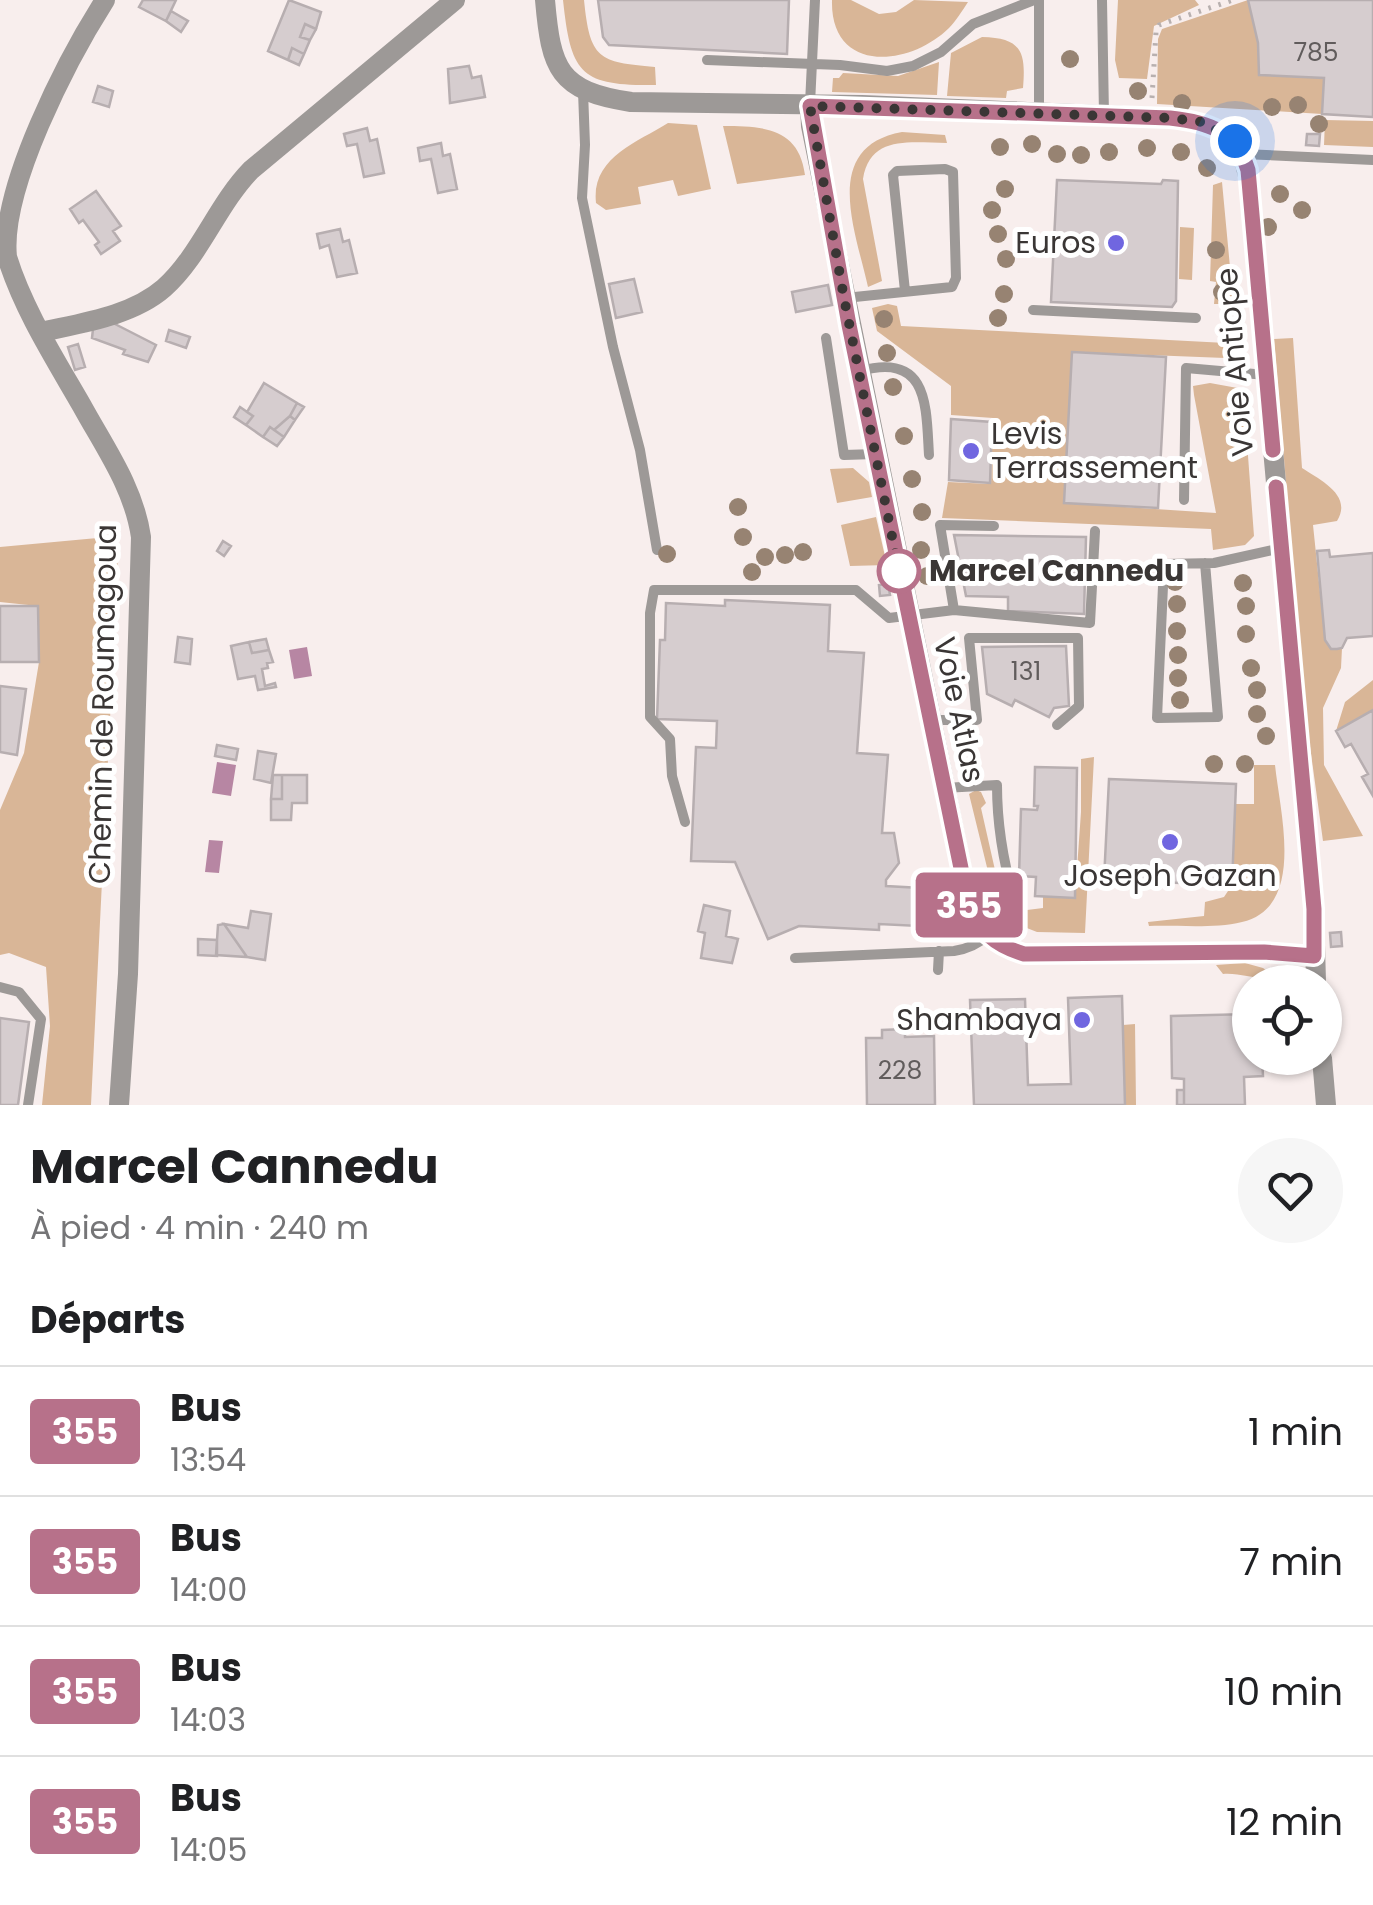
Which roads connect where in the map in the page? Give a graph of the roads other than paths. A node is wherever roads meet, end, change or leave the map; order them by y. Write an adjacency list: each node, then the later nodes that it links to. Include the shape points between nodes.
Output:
1 (105, 0): 19 (street, Chemin de Roumagoua, via 10,178 6,255)
2 (456, 0): 19 (street, via 251,170 162,289 129,308)
3 (544, 0): 9 (street, via 549,44 560,70)
4 (815, 0): 8 (lane)
5 (1036, 0): 8 (lane, via 973,24 913,66 887,71); 11 (lane)
6 (1102, 0): 12 (lane)
7 (707, 60): 8 (lane)
8 (814, 64): 10 (lane)
9 (582, 90): 10 (street, via 631,102); 29 (lane, via 582,198)
10 (810, 106): 11 (street); 16 (street, Voie Atlas)
11 (1039, 113): 12 (street)
12 (1104, 115): 13 (street, via 1202,122 1235,141)
13 (1243, 154): 14 (lane); 22 (street, Voie Antiope)
14 (1373, 160)
15 (906, 291): 15 (lane, via 952,287 956,278 953,172 946,169 894,175); 16 (lane)
16 (844, 298): 21 (street, Voie Atlas)
17 (1033, 310): 18 (lane)
18 (1196, 318)
19 (41, 332): 46 (street, Chemin de Roumagoua, via 129,491 141,536)
20 (826, 338): 23 (lane, via 844,455)
21 (860, 372): 23 (street, Voie Atlas); 24 (lane, via 883,365 912,376 926,396)
22 (1266, 375): 25 (lane, via 1186,368); 28 (street, Voie Antiope)
23 (875, 454): 32 (street, Voie Atlas)
24 (929, 455)
25 (1184, 500)
26 (994, 526): 31 (lane, via 940,526)
27 (1095, 531): 31 (lane, via 1090,623)
28 (1283, 548): 30 (lane); 39 (street, Voie Antiope)
29 (657, 550)
30 (1204, 563): 30 (lane, via 1164,564 1157,718 1218,717)
31 (954, 610): 32 (lane)
32 (908, 615): 33 (street, Voie Atlas); 36 (lane, via 889,618 856,590 654,590 650,717 670,739)
33 (930, 720): 34 (lane, via 978,720 969,638 1078,638 1079,706); 35 (street, Voie Atlas)
34 (1057, 725)
35 (944, 788): 37 (street, Voie Atlas, via 968,902); 37 (lane, via 997,785 1004,867 1014,899)
36 (685, 822)
37 (988, 938): 38 (lane, via 974,948); 39 (street, via 1042,961)
38 (939, 952): 40 (lane); 42 (lane)
39 (1314, 956): 41 (street, Voie Antiope)
40 (796, 958)
41 (1315, 965)
42 (938, 970)
43 (0, 987): 45 (lane, via 20,992 40,1018)
44 (1323, 1075): 47 (street)
45 (28, 1105)
46 (119, 1105)
47 (1326, 1105)

